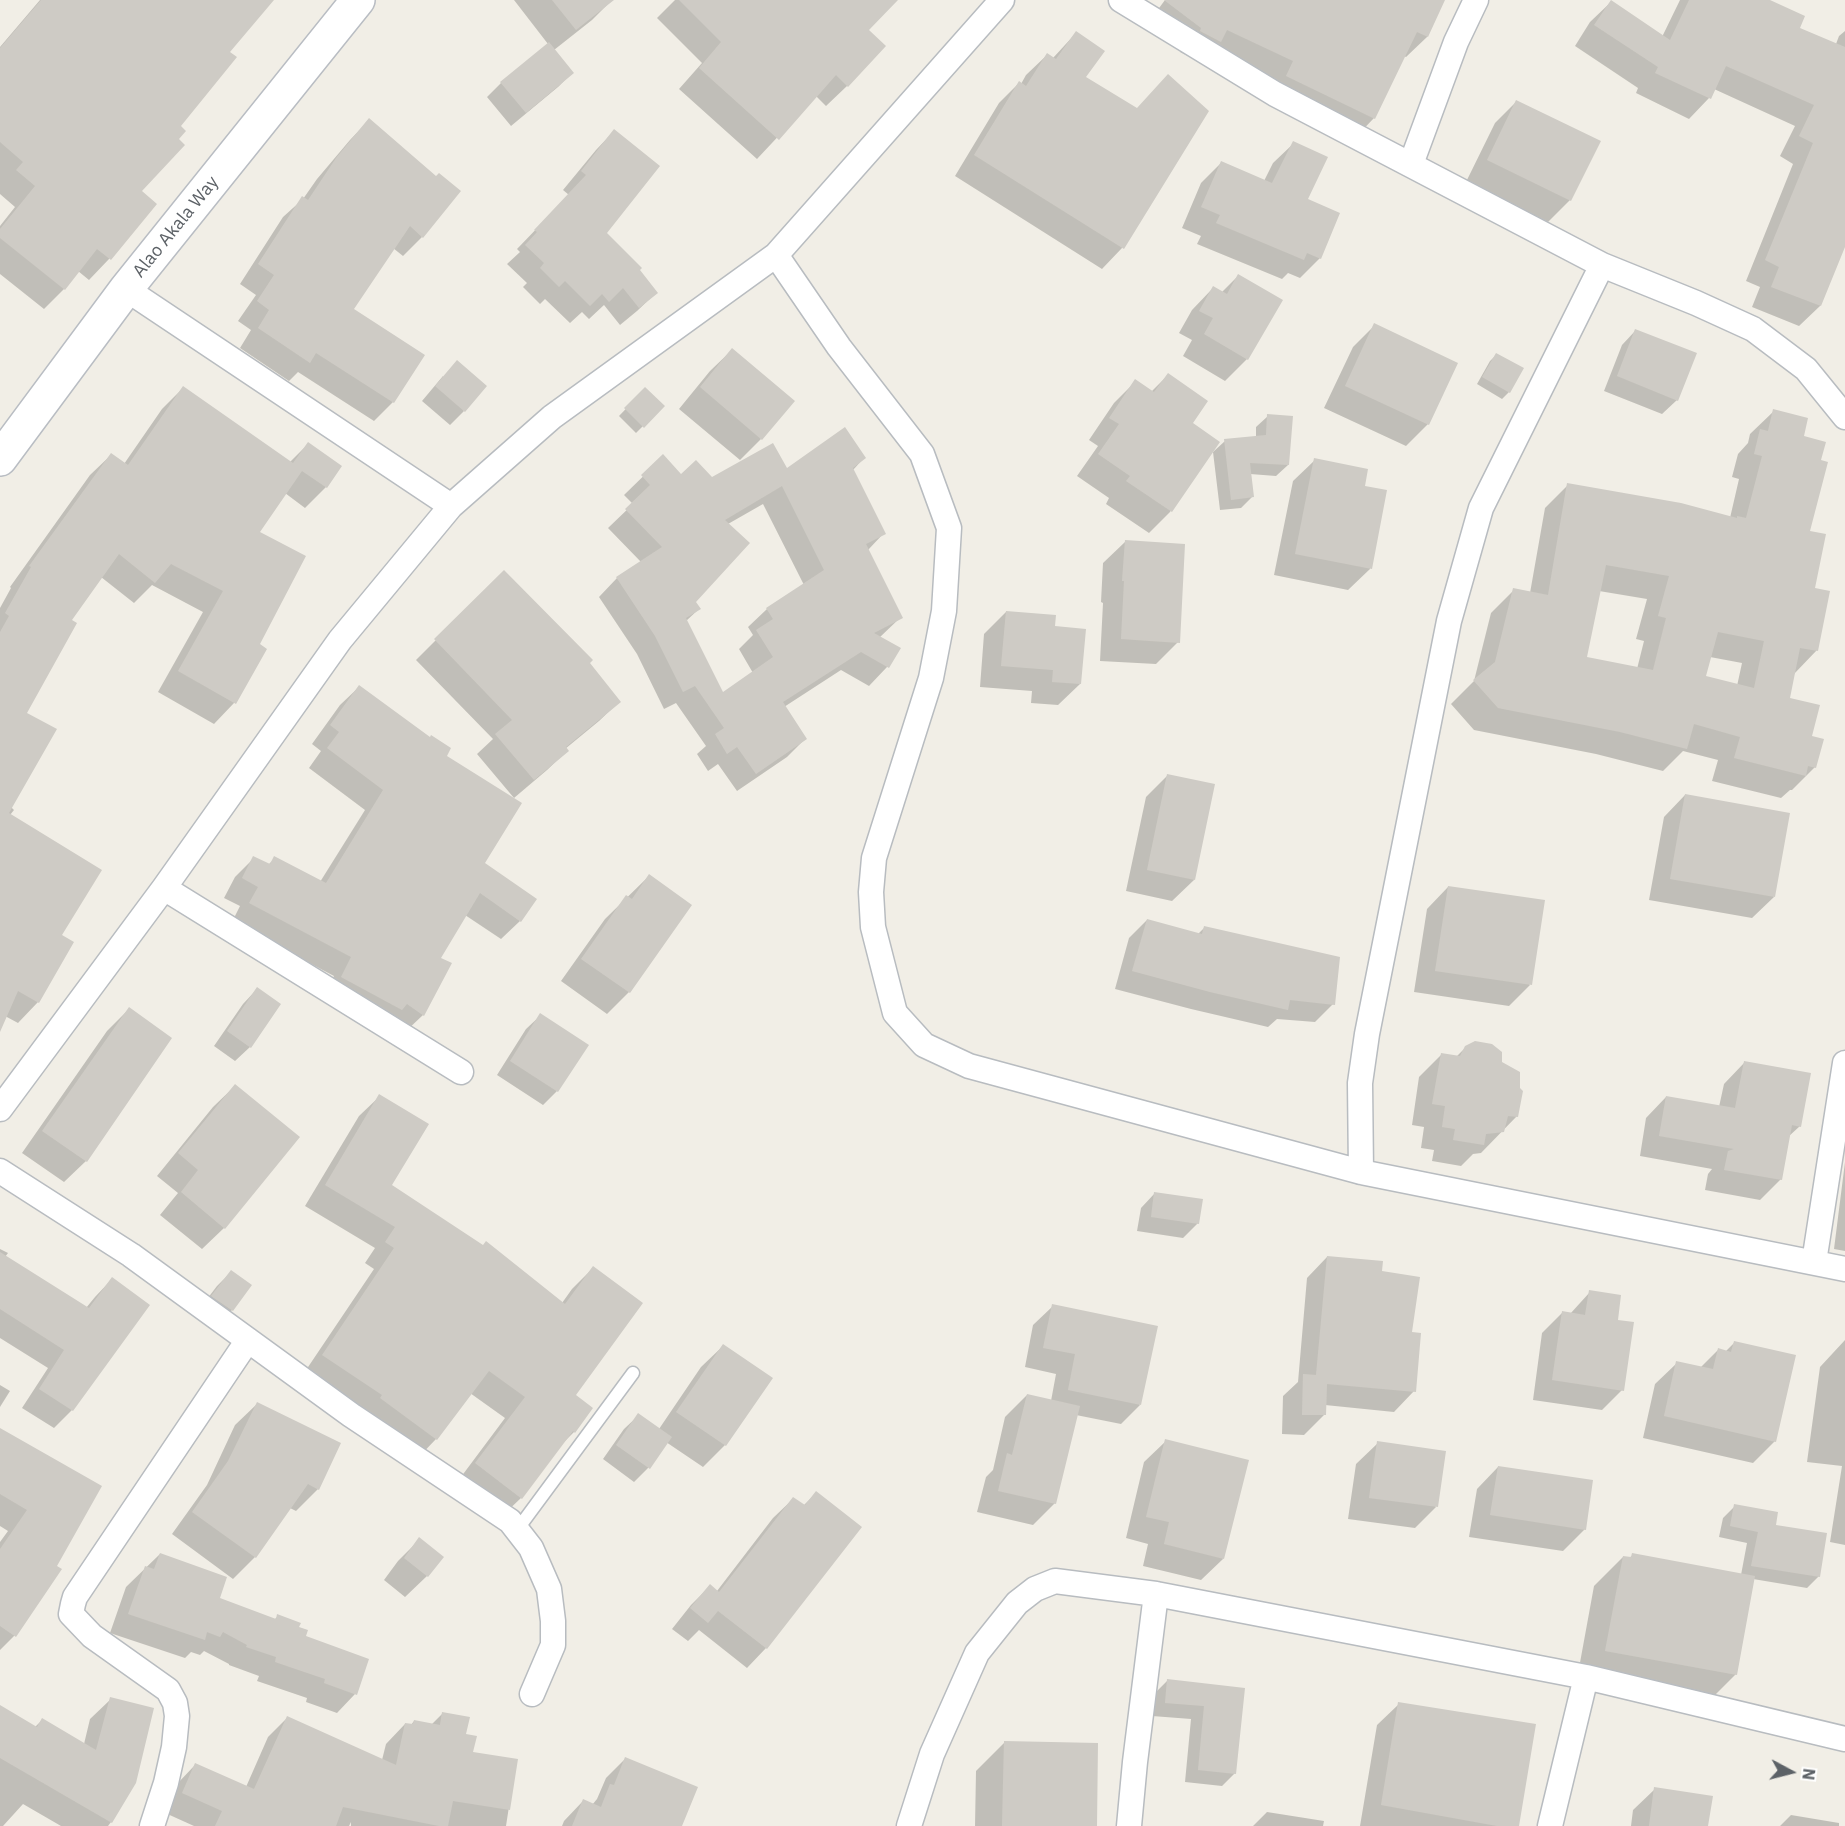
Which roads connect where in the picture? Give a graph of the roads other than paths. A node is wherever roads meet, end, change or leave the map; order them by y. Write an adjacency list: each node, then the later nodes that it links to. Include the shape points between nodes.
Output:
1 (358, 0): 8 (street, Alao Akala Way)
2 (1002, 0): 6 (street)
3 (1121, 0): 5 (street, via 1275,93)
4 (1476, 0): 5 (street, via 1456,42)
5 (1412, 164): 7 (street)
6 (776, 255): 11 (street, via 552,417); 17 (street, via 839,347 922,454 948,528 944,611 931,678 874,858 873,927 895,1013 924,1045 969,1066)
7 (1602, 265): 9 (street, via 1753,329 1806,369); 17 (street, via 1481,508 1449,621 1367,1034 1360,1083)
8 (126, 289): 10 (street, Alao Akala Way); 11 (street)
9 (1845, 417)
10 (0, 459)
11 (451, 506): 12 (street, via 340,640)
12 (164, 888): 14 (street); 15 (street)
13 (1845, 1063): 18 (street)
14 (460, 1072)
15 (0, 1109)
16 (0, 1171): 20 (street, via 131,1255)
17 (1361, 1172): 18 (street)
18 (1814, 1262): 19 (street)
19 (1845, 1269)
20 (248, 1340): 22 (street, via 351,1415 510,1521); 27 (street, via 75,1597 71,1614 92,1636 168,1690 175,1703 174,1747)
21 (633, 1373): 22 (lane)
22 (517, 1530): 25 (street, via 531,1548 549,1589 553,1621 553,1645)
23 (1156, 1594): 24 (street); 28 (street, via 1055,1581 1035,1589 1017,1603 977,1653 932,1754); 29 (street)
24 (1586, 1677): 26 (street); 30 (street)
25 (532, 1694)
26 (1845, 1739)
27 (152, 1826)
28 (909, 1826)
29 (1129, 1826)
30 (1550, 1826)

